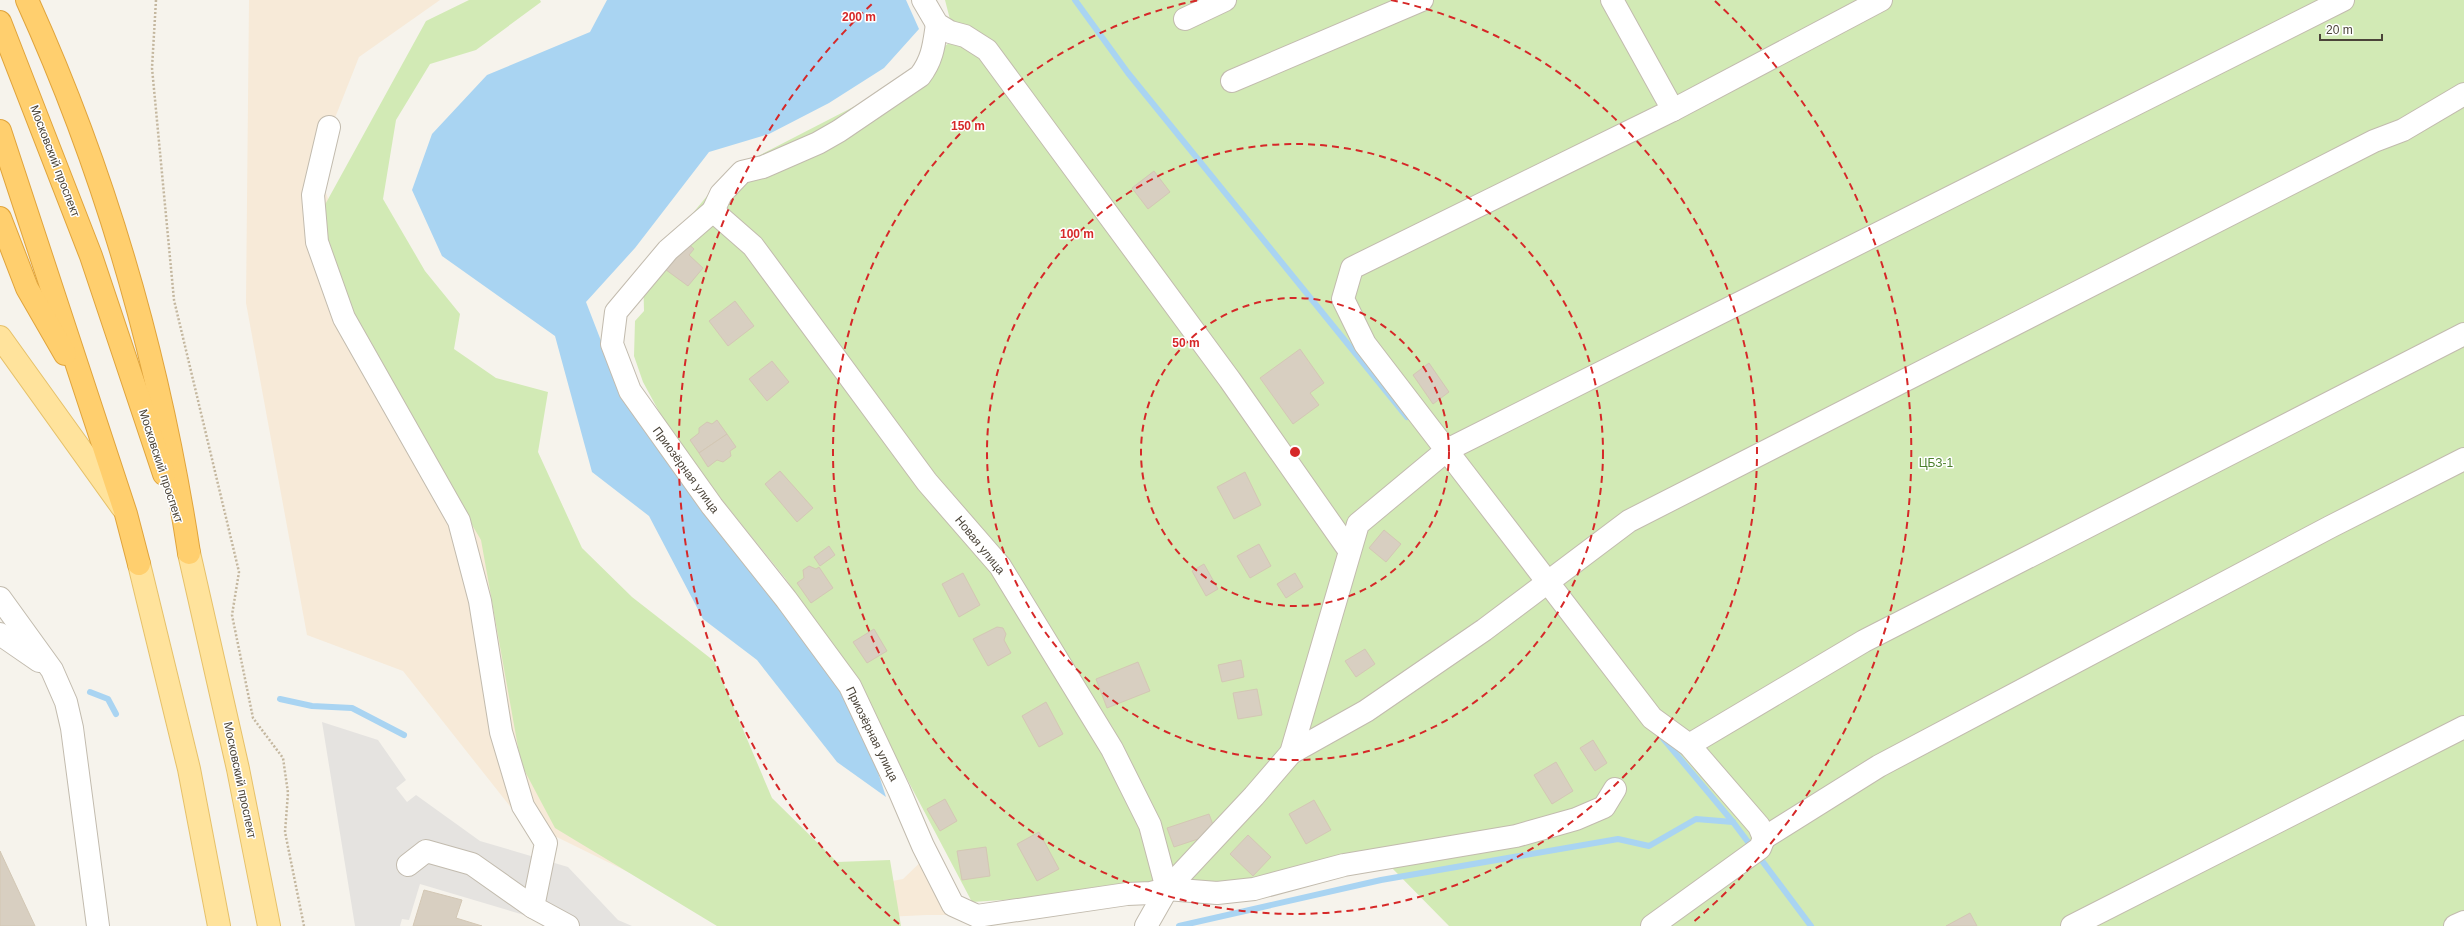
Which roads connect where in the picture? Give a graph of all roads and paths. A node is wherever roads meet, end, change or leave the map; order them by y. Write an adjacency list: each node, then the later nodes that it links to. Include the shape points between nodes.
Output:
1 (27, 0): 26 (highway, via 76,117 129,275 169,439)
2 (156, 0): 44 (path, via 152,68 174,300 240,572 232,615 253,718 283,758 288,793 285,832)
3 (923, 0): 11 (street)
4 (1225, 0): 9 (street)
5 (1422, 0): 12 (street)
6 (1612, 0): 14 (street)
7 (1881, 0): 14 (street)
8 (2343, 0): 22 (street)
9 (1185, 20)
10 (0, 22): 26 (highway, Московский проспект, via 91,256)
11 (937, 24): 17 (street, via 929,64 920,76 829,137 763,167 742,172 721,194); 25 (street, via 987,50 1230,380)
12 (1232, 81)
13 (2464, 94): 28 (street, via 2403,130 2374,141 1629,521)
14 (1673, 110): 22 (street, via 1352,268 1343,299 1365,344)
15 (329, 127): 39 (street, via 313,195 317,242 344,318 460,521 480,601 501,732 523,806 546,843)
16 (0, 131): 21 (highway)
17 (713, 211): 38 (street, Новая улица, via 753,246 927,482 1000,566 1112,750 1150,825); 38 (street, Приозёрная улица, via 668,250 616,312 612,344 630,391 712,506 786,599 850,686 953,906 977,916)
18 (0, 218): 21 (highway, via 27,288)
19 (2464, 334): 33 (street, via 1864,641)
20 (0, 338): 24 (main road)
21 (88, 393): 24 (highway)
22 (1447, 450): 25 (street, via 1358,524); 28 (street)
23 (2464, 460): 36 (street, via 2330,527 1879,766)
24 (126, 514): 27 (highway)
25 (1349, 550): 34 (street)
26 (189, 553): 43 (main road, Московский проспект, via 236,761)
27 (139, 564): 42 (main road, via 189,769)
28 (1548, 580): 33 (street, via 1652,718); 34 (street, via 1484,630 1366,711)
29 (0, 598): 31 (street)
30 (0, 634): 31 (street)
31 (52, 670): 41 (street, via 66,702 72,728)
32 (2464, 727): 48 (street)
33 (1689, 745): 36 (street, via 1759,826)
34 (1291, 753): 38 (street)
35 (1615, 789): 38 (street, Приозёрная улица, via 1604,807 1576,819 1516,836 1344,865 1254,888 1217,893)
36 (1764, 838): 47 (street, via 1760,848)
37 (408, 865): 39 (street, via 426,851 472,864)
38 (1167, 889): 46 (street)
39 (533, 907): 45 (street)
40 (2464, 922): 49 (street)
41 (98, 926)
42 (219, 926)
43 (269, 926)
44 (304, 926)
45 (568, 926)
46 (1146, 926)
47 (1652, 926)
48 (2072, 926)
49 (2455, 926)

